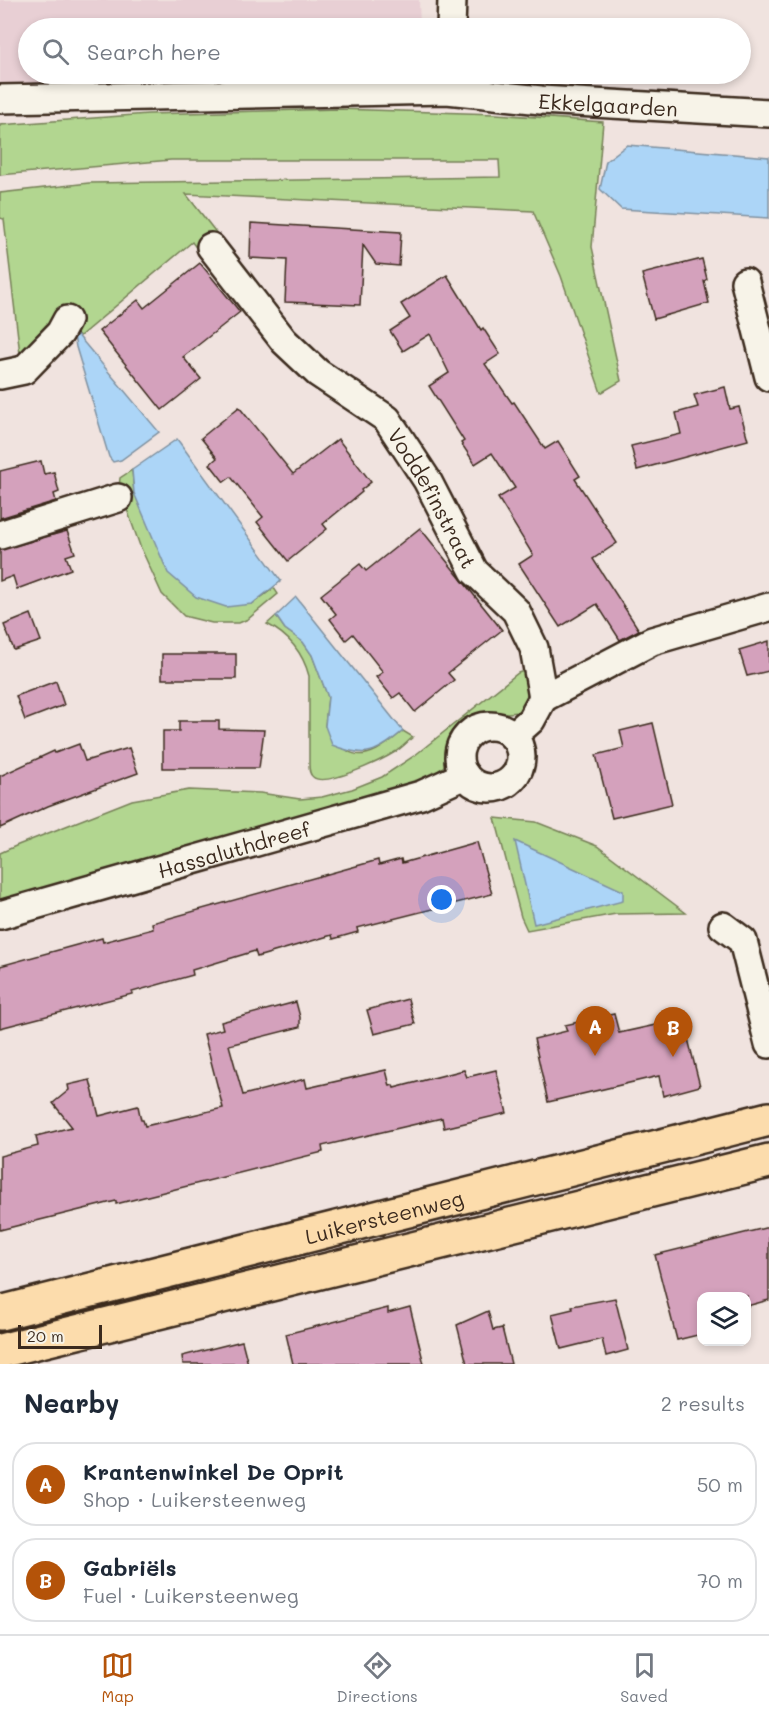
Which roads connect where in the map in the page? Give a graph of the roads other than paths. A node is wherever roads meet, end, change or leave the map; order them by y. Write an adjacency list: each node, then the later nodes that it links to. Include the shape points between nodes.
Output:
1 (452, 0): 2 (street)
2 (451, 18)
3 (395, 84): 5 (street, Ekkelgaarden)
4 (458, 84): 6 (street, Ekkelgaarden, via 541,100)
5 (0, 99)
6 (769, 113)
7 (212, 247): 15 (street, Voddefinstraat, via 284,341 318,373 387,419 427,480 474,571 516,611 534,648)
8 (745, 282): 11 (street)
9 (67, 320): 10 (street, via 60,333 24,370)
10 (0, 375)
11 (769, 377)
12 (118, 498): 13 (street)
13 (0, 535)
14 (769, 607): 15 (street, via 652,642)
15 (543, 698): 16 (street, via 531,720)
16 (513, 736): 17 (street, via 495,726 485,726 467,736 459,755); 17 (street, via 522,760 516,776 508,783 490,789 471,782)
17 (465, 775): 18 (street, Hassaluthdreef, via 421,795)
18 (0, 915)
19 (723, 926): 20 (street, via 742,941)
20 (769, 1044)
21 (769, 1119): 23 (main road, Luikersteenweg)
22 (769, 1161): 24 (main road, Luikersteenweg)
23 (0, 1313)
24 (0, 1351)

